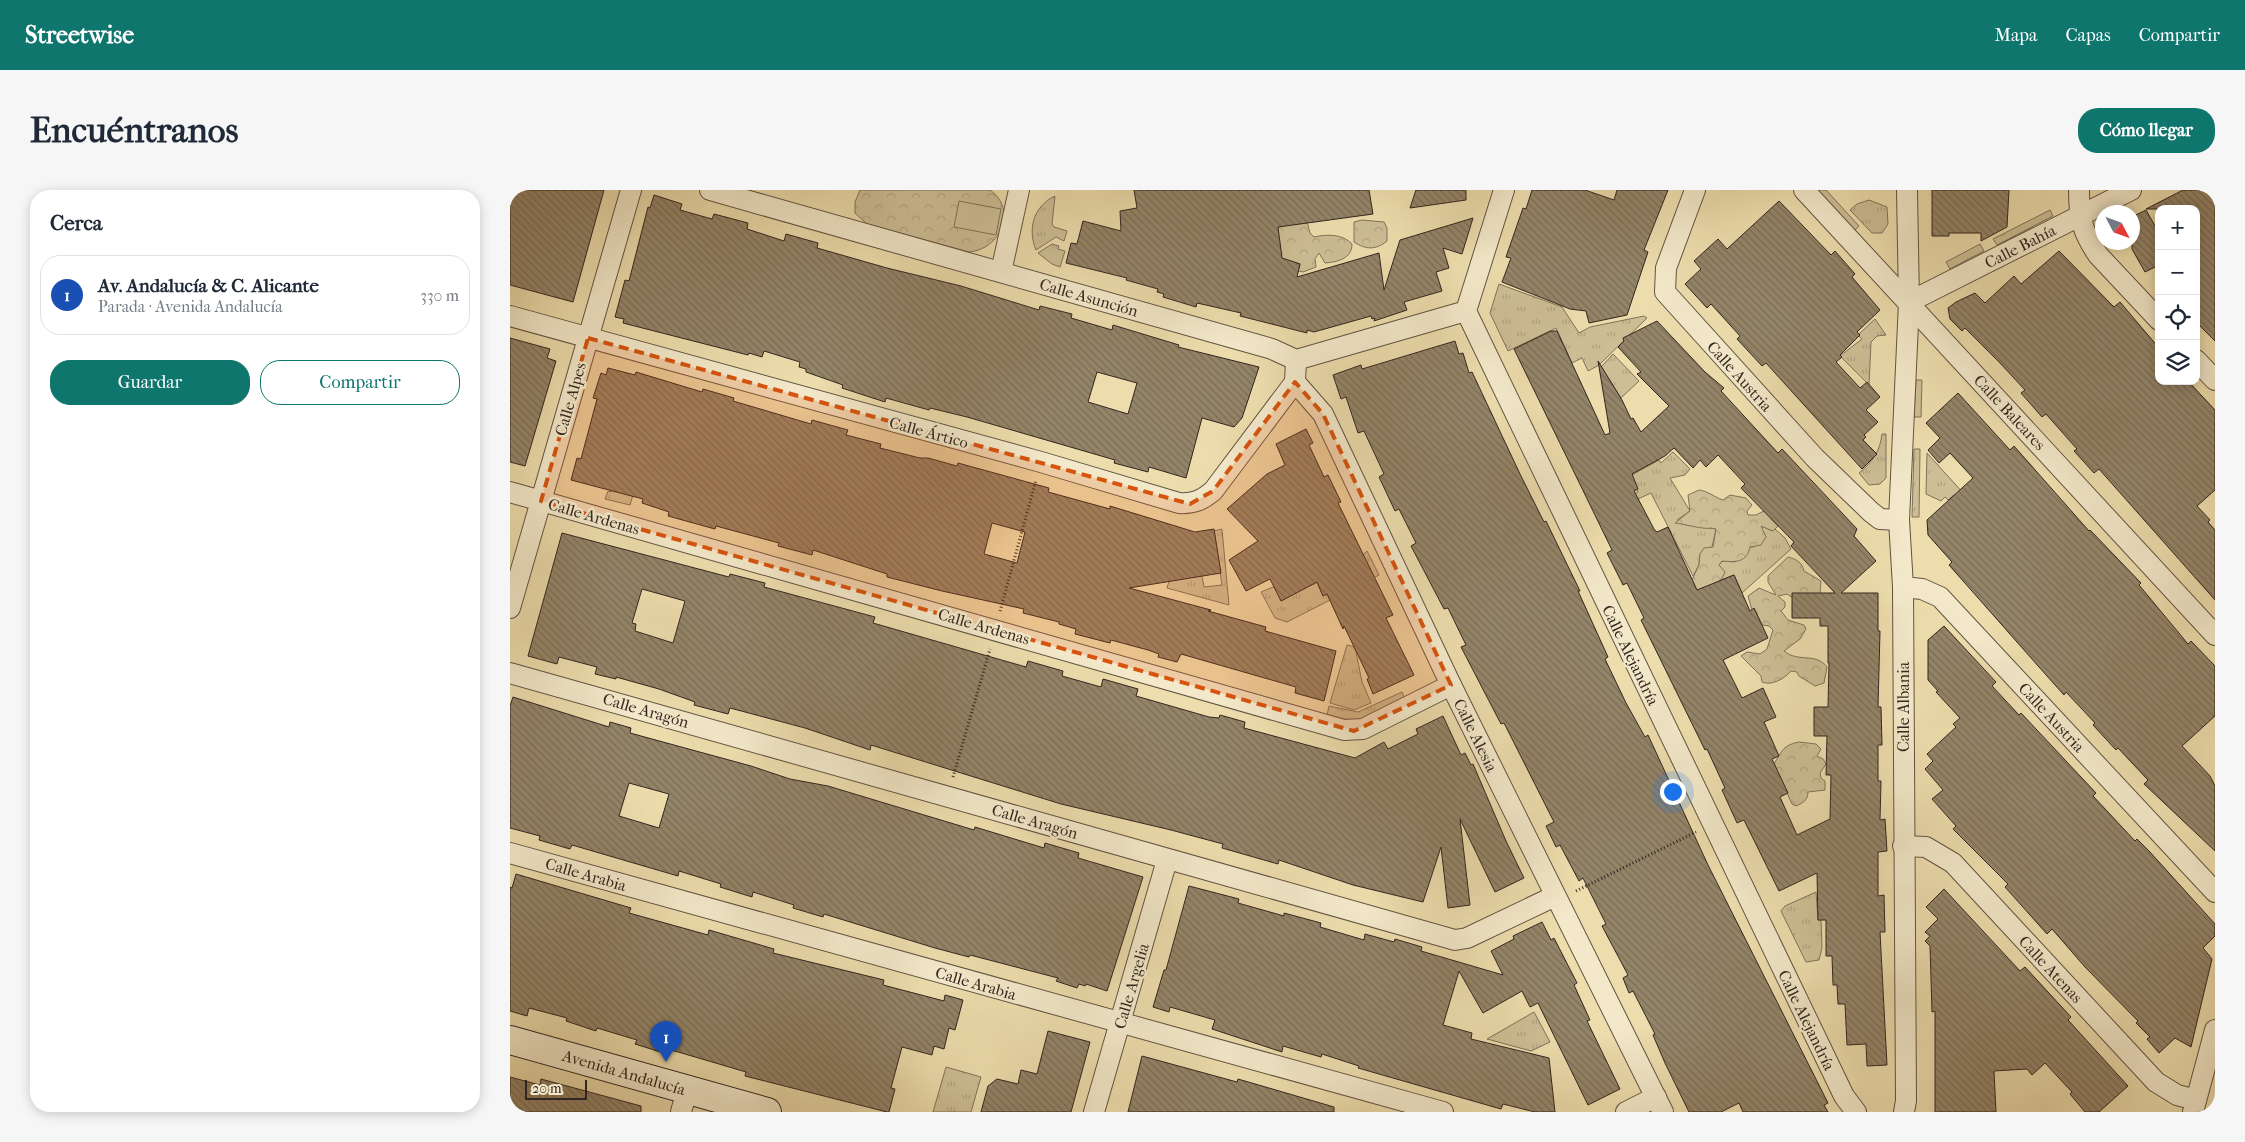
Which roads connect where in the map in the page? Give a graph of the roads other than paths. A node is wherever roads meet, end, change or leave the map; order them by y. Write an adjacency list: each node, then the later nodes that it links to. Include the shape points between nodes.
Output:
1 (631, 190): 16 (street, Calle Alpes)
2 (710, 190): 11 (street, Calle Asunción)
3 (1018, 190): 11 (street)
4 (1504, 190): 13 (street)
5 (1695, 190): 23 (street, Calle Austria, via 1666,268 1665,292 1816,458 1864,505 1880,519)
6 (1804, 190): 12 (street, Calle Baleares)
7 (1907, 190): 12 (street, Calle Albania)
8 (2080, 190): 10 (street)
9 (2131, 190): 10 (street, Calle Bahía)
10 (2079, 217): 12 (street, Calle Bahía); 15 (street, via 2098,255)
11 (1001, 272): 17 (street, Calle Asunción, via 1272,349)
12 (1908, 302): 23 (street, Calle Albania); 26 (street, Calle Baleares)
13 (1466, 311): 17 (street); 44 (street, Calle Alejandría, via 1844,1096)
14 (510, 316): 16 (street, Calle Ártico)
15 (2155, 316)
16 (588, 338): 20 (street, Calle Ártico, via 1190,504 1213,491); 22 (street, Calle Alpes)
17 (1296, 360): 20 (street)
18 (2200, 364): 19 (street)
19 (2215, 380)
20 (1295, 382): 28 (street, Calle Alesia, via 1323,414)
21 (510, 492): 22 (street, Calle Ardenas)
22 (541, 501): 25 (street, Calle Alpes); 28 (street, Calle Ardenas, via 1344,730 1363,729)
23 (1899, 520): 24 (street, Calle Albania)
24 (1904, 587): 29 (street, Calle Albania); 32 (street, Calle Austria, via 1922,589 1940,597)
25 (510, 608)
26 (2215, 635)
27 (510, 672): 31 (street, Calle Aragón)
28 (1451, 685): 33 (street, Calle Alesia)
29 (1903, 846): 39 (street, Calle Atenas, via 1926,847 1953,863 2156,1082); 45 (street, Calle Albania)
30 (510, 853): 34 (street, Calle Arabia)
31 (1167, 860): 33 (street, Calle Aragón, via 1454,940 1467,938); 34 (street, Calle Argelia)
32 (2215, 892)
33 (1563, 894): 38 (street, Calle Alesia)
34 (1121, 1023): 41 (street, Calle Argelia); 42 (street, Calle Arabia)
35 (2215, 1030): 39 (street)
36 (510, 1040): 37 (street, Avenida Andalucía)
37 (684, 1101): 40 (street, Avenida Andalucía)
38 (1659, 1105): 43 (street)
39 (2194, 1106)
40 (767, 1112)
41 (1094, 1112)
42 (1443, 1112)
43 (1626, 1112)
44 (1856, 1112)
45 (1904, 1112)

